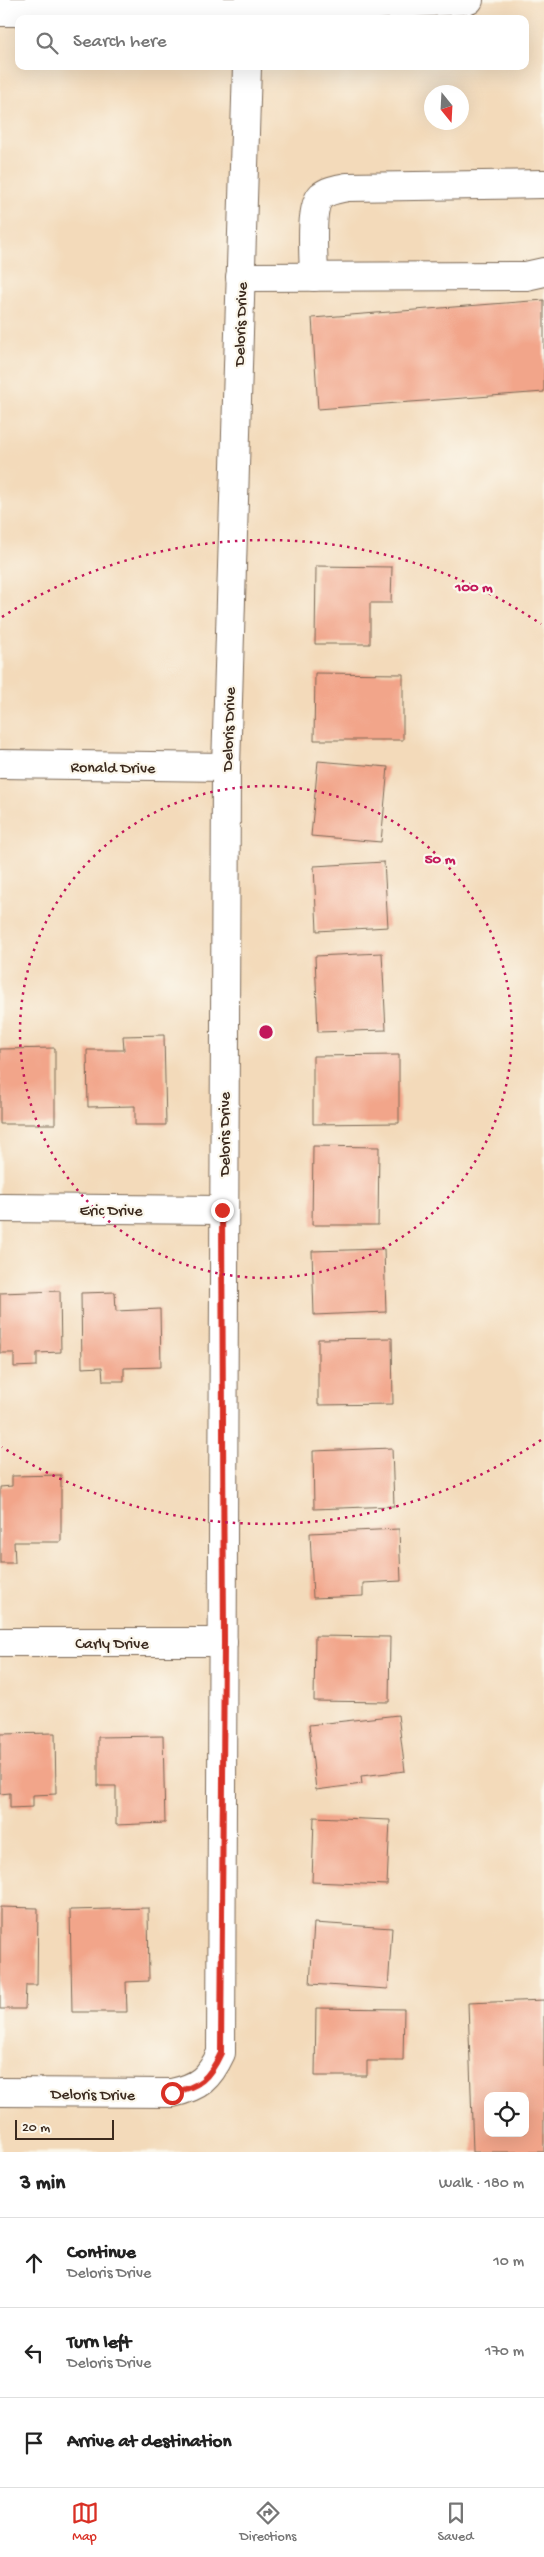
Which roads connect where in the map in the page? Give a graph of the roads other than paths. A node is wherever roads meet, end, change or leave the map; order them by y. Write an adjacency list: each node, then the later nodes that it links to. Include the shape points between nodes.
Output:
1 (469, 0): 3 (street)
2 (0, 12): 3 (street)
3 (248, 15)
4 (247, 70): 7 (street, Deloris Drive)
5 (544, 184): 8 (street, via 347,187 332,190 320,197 314,211)
6 (544, 272): 8 (street, via 526,276)
7 (240, 277): 8 (street); 10 (street, Deloris Drive)
8 (314, 277)
9 (0, 764): 10 (street, Ronald Drive)
10 (226, 767): 12 (street, Deloris Drive)
11 (0, 1208): 12 (street, Eric Drive)
12 (222, 1210): 14 (street, Deloris Drive)
13 (0, 1642): 14 (street, Carly Drive)
14 (224, 1642): 15 (street, Deloris Drive, via 221,2053 214,2069 191,2089 172,2093)
15 (0, 2092)

